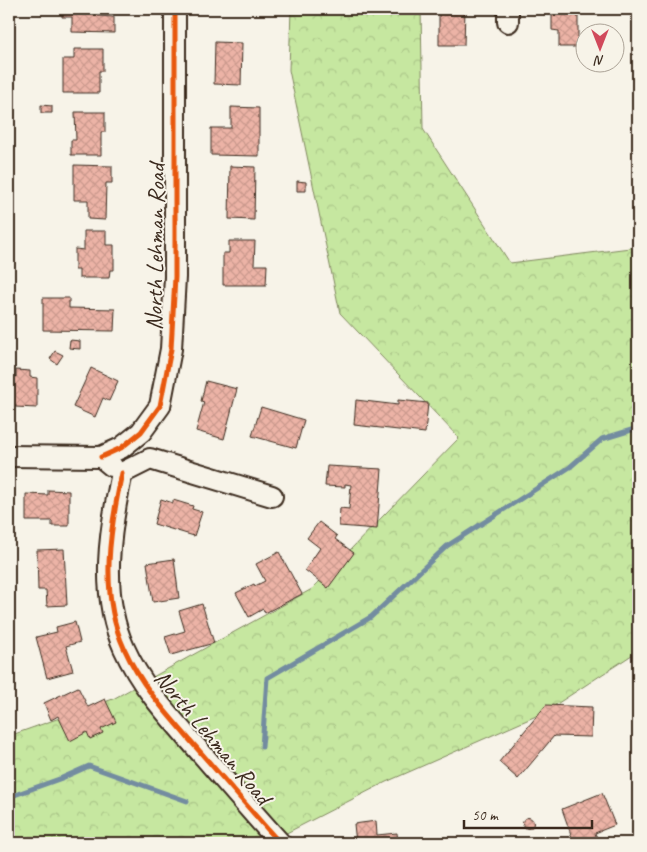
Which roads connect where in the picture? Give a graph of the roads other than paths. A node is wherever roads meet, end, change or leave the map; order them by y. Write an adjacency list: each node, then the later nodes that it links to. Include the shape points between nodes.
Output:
1 (175, 9): 3 (street, North Lehman Road, via 175,277 171,349 160,406 141,432 121,448)
2 (9, 456): 3 (street)
3 (101, 457): 4 (street)
4 (122, 473): 5 (street, via 150,459); 6 (street, North Lehman Road, via 112,519 108,565 114,613 124,648 151,695)
5 (272, 496)
6 (280, 843)

